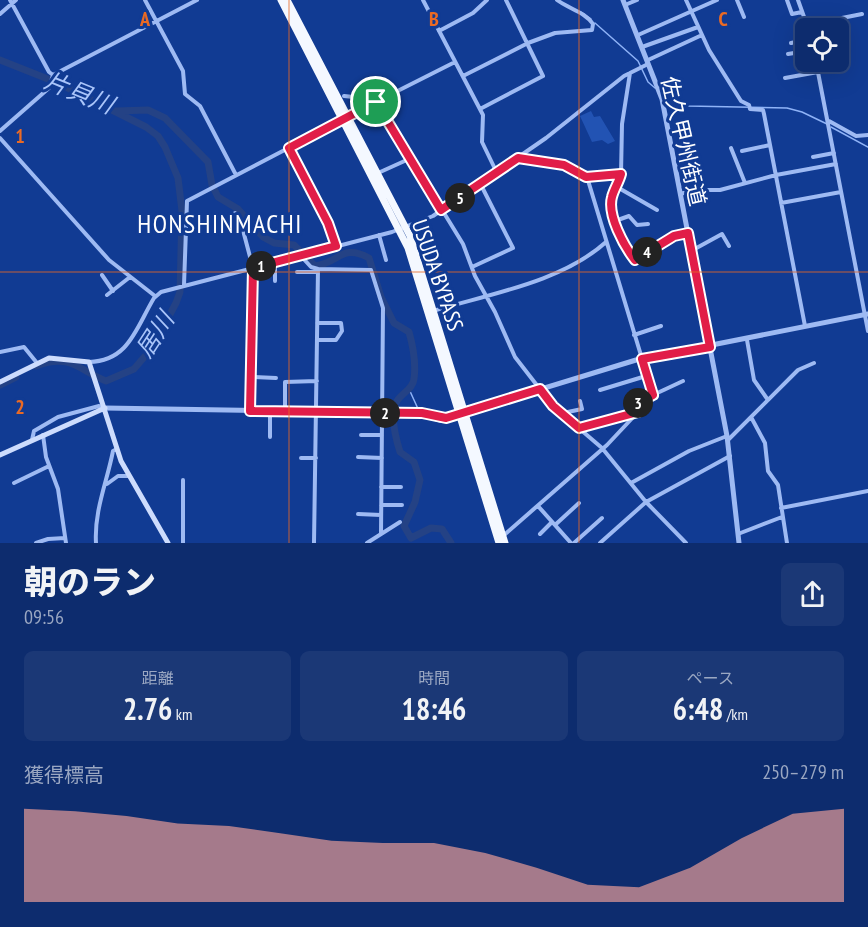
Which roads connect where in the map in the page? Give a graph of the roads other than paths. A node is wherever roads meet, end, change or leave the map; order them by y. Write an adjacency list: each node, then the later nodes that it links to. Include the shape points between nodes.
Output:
1 (146, 0): 24 (street)
2 (197, 0): 24 (street)
3 (281, 0): 45 (highway, USUDA BYPASS)
4 (287, 0): 45 (highway, USUDA BYPASS)
5 (423, 0): 26 (street)
6 (487, 0): 26 (street, via 473,13)
7 (506, 0): 30 (street)
8 (557, 0): 30 (street, via 587,16 594,30 555,33)
9 (636, 0): 16 (street)
10 (686, 0): 17 (street)
11 (717, 0): 17 (street)
12 (737, 0): 21 (street)
13 (787, 0): 18 (street, via 792,14)
14 (798, 0): 18 (street)
15 (13, 1): 19 (street); 39 (street)
16 (624, 3): 27 (street, 佐久甲州街道)
17 (693, 10): 25 (street); 27 (street)
18 (802, 12): 22 (street)
19 (0, 14)
20 (862, 14): 23 (street)
21 (744, 17)
22 (804, 18)
23 (845, 18)
24 (156, 21): 39 (street); 62 (street, via 183,71 185,94 200,106)
25 (698, 27): 28 (street); 32 (street)
26 (439, 31): 35 (street)
27 (638, 35): 32 (street, 佐久甲州街道)
28 (702, 35): 36 (street); 50 (street, via 741,101 763,110)
29 (795, 42): 31 (street)
30 (528, 43): 40 (street); 44 (street, via 543,76)
31 (791, 43)
32 (642, 47): 36 (street, 佐久甲州街道)
33 (795, 53): 34 (street)
34 (788, 54)
35 (455, 62): 40 (street); 43 (street)
36 (648, 62): 38 (street); 69 (street, 佐久甲州街道, via 662,99)
37 (818, 72): 41 (street); 46 (street)
38 (630, 73): 56 (street); 61 (street, via 622,124)
39 (53, 76): 47 (street, via 51,84)
40 (463, 76): 44 (street)
41 (785, 78)
42 (344, 96): 43 (street)
43 (376, 102): 45 (street); 57 (street)
44 (480, 109): 59 (street, via 484,117 482,142)
45 (346, 117): 51 (street); 60 (highway, USUDA BYPASS); 76 (highway, USUDA BYPASS)
46 (828, 124): 48 (street, via 856,136); 54 (street)
47 (0, 131)
48 (868, 135)
49 (0, 138): 91 (street, via 109,260)
50 (770, 145): 53 (street); 63 (street)
51 (289, 148): 62 (street); 80 (street)
52 (730, 148): 65 (street)
53 (742, 151)
54 (834, 153): 55 (street); 58 (street)
55 (813, 157)
56 (518, 158): 59 (street); 64 (street, via 564,165)
57 (409, 159): 60 (street); 71 (street)
58 (836, 164): 63 (street); 68 (street)
59 (497, 173): 66 (street)
60 (378, 174): 76 (highway, USUDA BYPASS)
61 (621, 174): 64 (street); 67 (street)
62 (236, 175): 93 (street, via 187,201)
63 (776, 175): 65 (street); 70 (street)
64 (586, 177): 79 (street)
65 (745, 183): 69 (street)
66 (481, 185): 71 (street); 86 (street, via 513,248)
67 (617, 187): 72 (street); 74 (street, via 611,207)
68 (841, 192): 70 (street); 99 (street)
69 (680, 194): 77 (street, 佐久甲州街道)
70 (781, 203): 102 (street)
71 (441, 210): 76 (street); 86 (street, via 463,244)
72 (657, 210)
73 (235, 213): 87 (street)
74 (615, 221): 75 (street, via 629,216 637,225); 77 (street, via 635,260 674,236)
75 (648, 224)
76 (402, 228): 78 (street); 98 (highway, USUDA BYPASS); 130 (highway, USUDA BYPASS)
77 (688, 233): 82 (street, 佐久甲州街道)
78 (379, 235): 80 (street); 84 (street)
79 (606, 242): 96 (street, via 563,271); 104 (street)
80 (336, 246): 83 (street)
81 (729, 246): 82 (street, via 722,234)
82 (691, 250): 107 (street, 佐久甲州街道)
83 (300, 255): 85 (street); 88 (street)
84 (386, 260)
85 (275, 262): 87 (street); 92 (street)
86 (472, 267): 96 (street)
87 (253, 268): 93 (street); 114 (street)
88 (318, 270): 89 (street); 100 (street); 129 (street, via 371,270 383,308)
89 (297, 272)
90 (102, 275): 94 (street)
91 (130, 277): 94 (street); 97 (street)
92 (275, 281)
93 (181, 286): 97 (street)
94 (113, 291): 95 (street)
95 (107, 295)
96 (485, 295): 98 (street); 119 (street, via 515,357)
97 (155, 296): 112 (street, via 122,352)
98 (433, 310): 130 (highway, USUDA BYPASS)
99 (866, 314): 102 (street); 103 (street)
100 (317, 322): 105 (street); 105 (street, via 341,322 342,331 336,340)
101 (662, 326): 104 (street)
102 (805, 326): 106 (street)
103 (868, 331)
104 (634, 335): 109 (street)
105 (317, 340): 116 (street)
106 (747, 340): 107 (street); 122 (street, via 754,380)
107 (710, 347): 109 (street); 139 (street, 佐久甲州街道)
108 (0, 352): 110 (street, via 24,347)
109 (642, 359): 113 (street); 119 (street)
110 (37, 363): 112 (main road, via 53,358); 118 (main road)
111 (814, 363): 122 (street, via 802,366)
112 (90, 368): 124 (main road)
113 (646, 376): 120 (street); 121 (street)
114 (251, 377): 115 (street); 125 (street)
115 (276, 378)
116 (317, 381): 127 (street, via 285,382); 128 (street)
117 (683, 381): 121 (street)
118 (0, 382)
119 (540, 389): 130 (street); 131 (street)
120 (600, 390)
121 (653, 395): 132 (street, via 639,401 638,412)
122 (768, 400): 133 (street)
123 (580, 401): 131 (street, via 582,409)
124 (103, 409): 125 (street); 135 (main road); 140 (street, via 99,406 58,417 34,431); 142 (main road)
125 (250, 411): 126 (street)
126 (270, 411): 127 (street); 138 (street)
127 (285, 411): 128 (street)
128 (316, 411): 129 (street); 147 (street)
129 (382, 413): 130 (street, via 422,413 441,418); 137 (street)
130 (462, 413): 174 (highway, USUDA BYPASS)
131 (562, 414): 134 (street)
132 (634, 414): 134 (street); 141 (street)
133 (752, 417): 139 (street); 163 (street, via 765,443 768,471 778,486)
134 (579, 428): 141 (street)
135 (42, 435): 140 (main road); 149 (street)
136 (361, 435): 137 (street)
137 (382, 435): 148 (street)
138 (270, 437)
139 (727, 438): 144 (street, 佐久甲州街道); 153 (street, via 689,451)
140 (32, 440): 143 (main road)
141 (602, 448): 153 (street); 162 (street)
142 (117, 449): 150 (main road); 154 (street, via 113,451)
143 (0, 454)
144 (730, 456): 158 (street); 172 (street, 佐久甲州街道)
145 (358, 457): 148 (street)
146 (301, 458): 147 (street)
147 (316, 458): 180 (street)
148 (382, 458): 155 (street)
149 (49, 466): 152 (street); 173 (street, via 58,489)
150 (129, 476): 154 (street, via 118,476); 178 (main road)
151 (183, 480): 179 (street)
152 (14, 483)
153 (632, 483): 158 (street)
154 (106, 485): 177 (street, via 96,514)
155 (381, 487): 156 (street); 160 (street)
156 (401, 487)
157 (868, 491): 163 (street)
158 (646, 502): 175 (street); 183 (street)
159 (579, 503): 169 (street)
160 (381, 505): 161 (street); 165 (street)
161 (402, 505)
162 (538, 506): 169 (street); 174 (street)
163 (781, 508): 166 (street)
164 (358, 514): 165 (street)
165 (381, 515): 170 (street)
166 (782, 517): 172 (street); 186 (street)
167 (602, 518): 182 (street)
168 (400, 522): 170 (street)
169 (554, 523): 171 (street); 182 (street)
170 (381, 534): 181 (street)
171 (540, 534)
172 (738, 534): 185 (street, 佐久甲州街道)
173 (65, 541): 176 (street)
174 (500, 541)
175 (684, 541): 184 (street)
176 (36, 543)
177 (96, 543)
178 (168, 543)
179 (183, 543)
180 (314, 543)
181 (367, 543)
182 (572, 543)
183 (600, 543)
184 (678, 543)
185 (739, 543)
186 (787, 543)

